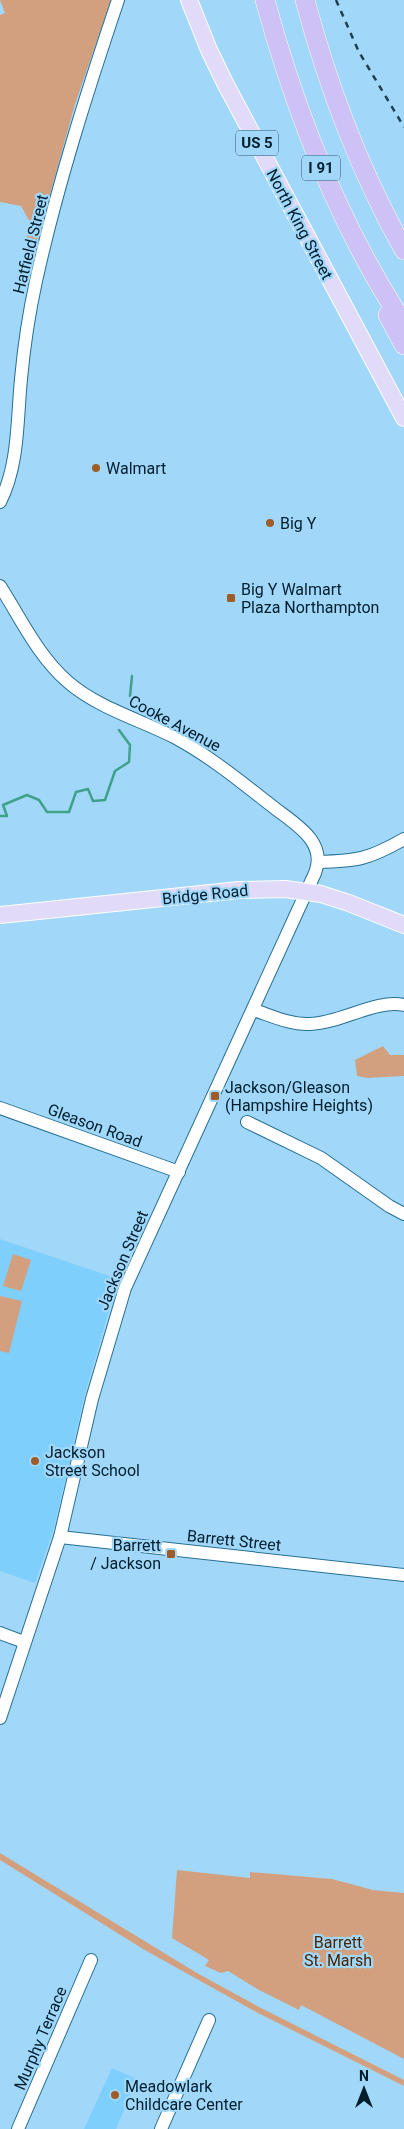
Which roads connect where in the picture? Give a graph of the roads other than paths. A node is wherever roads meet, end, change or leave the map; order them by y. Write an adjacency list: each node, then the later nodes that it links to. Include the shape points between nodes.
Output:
1 (118, 0): 12 (street, Hatfield Street, via 76,130 36,281 26,339 16,438)
2 (189, 0): 11 (main road, North King Street / US 5, via 225,83)
3 (265, 0): 6 (highway, I 91, via 301,116)
4 (305, 0): 5 (highway, I 91)
5 (324, 63): 7 (highway); 8 (highway, I 91, via 358,158)
6 (352, 233): 9 (highway, I 91); 10 (highway)
7 (404, 234)
8 (404, 250)
9 (404, 324)
10 (404, 346)
11 (404, 418)
12 (0, 502)
13 (0, 586): 15 (street, Cooke Avenue, via 42,655 69,683 89,697 182,742 225,769 306,834 316,847)
14 (404, 839): 15 (street, via 374,856 353,861)
15 (318, 862): 16 (street)
16 (306, 891): 17 (main road, Bridge Road, via 238,890); 18 (main road, Bridge Road, via 349,903); 20 (street, Jackson Street)
17 (0, 915)
18 (404, 925)
19 (404, 1005): 20 (street, via 384,1004 340,1019 310,1024 291,1022)
20 (254, 1010): 23 (street, Jackson Street)
21 (0, 1108): 23 (street, Gleason Road)
22 (246, 1122): 24 (street, via 321,1158)
23 (179, 1172): 25 (street, Jackson Street, via 125,1288 116,1315 92,1398)
24 (404, 1214)
25 (60, 1537): 26 (street, Barrett Street); 28 (street, Jackson Street)
26 (404, 1575)
27 (0, 1633): 28 (street)
28 (24, 1642): 29 (street, Jackson Street)
29 (0, 1718)
30 (91, 1960): 32 (street, Murphy Terrace)
31 (209, 2020): 33 (street)
32 (18, 2129)
33 (161, 2129)

